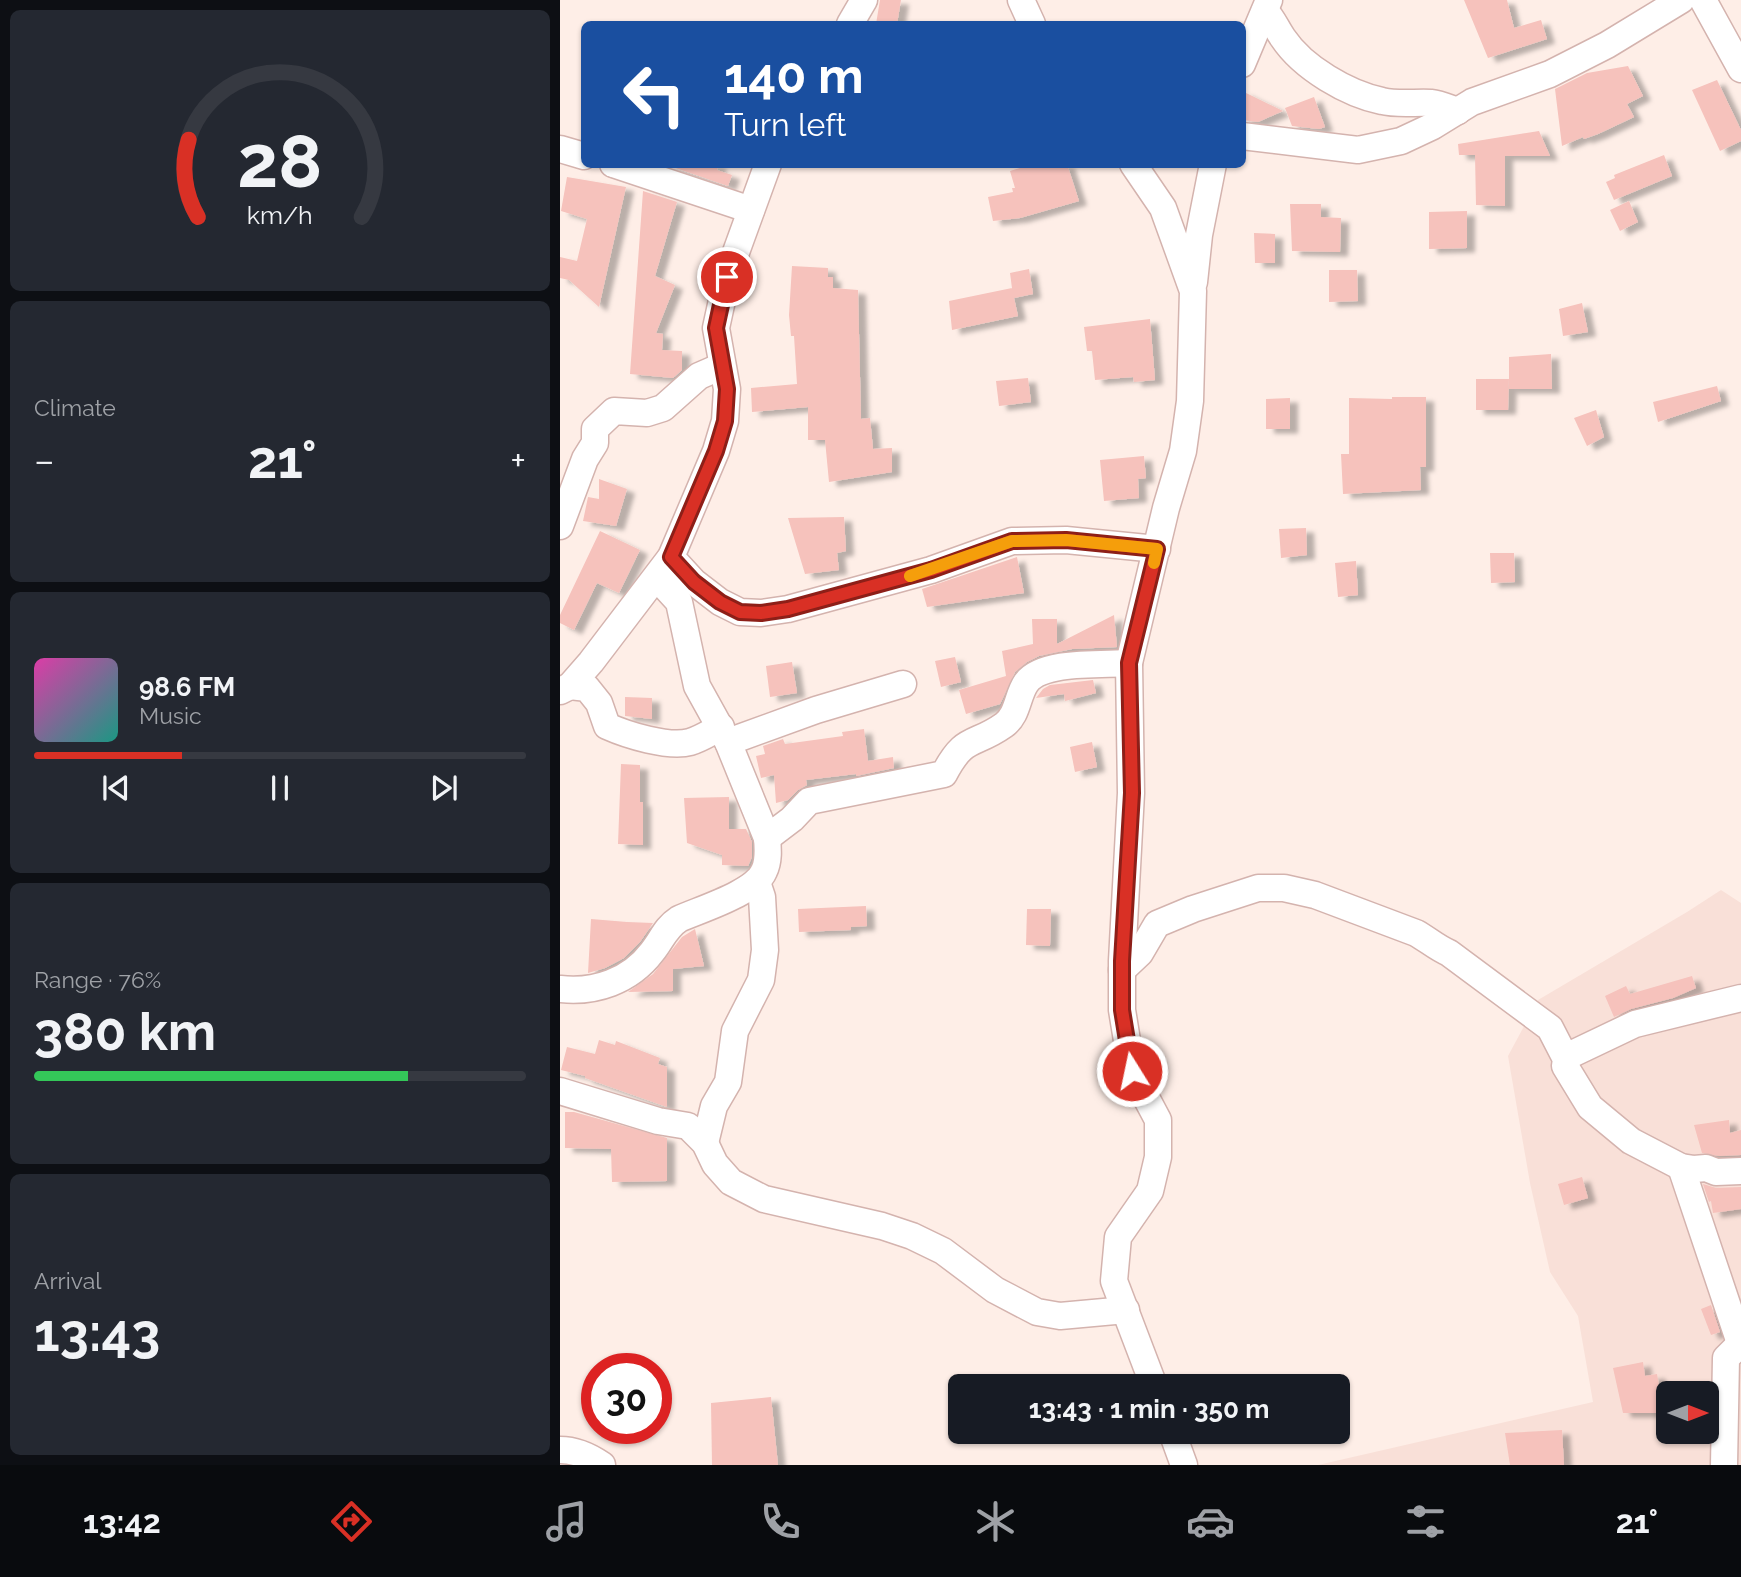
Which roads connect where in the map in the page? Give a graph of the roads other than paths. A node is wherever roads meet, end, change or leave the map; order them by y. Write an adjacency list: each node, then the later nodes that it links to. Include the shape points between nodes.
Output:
1 (864, 0): 6 (street)
2 (1021, 0): 7 (street)
3 (1681, 0): 10 (street, via 1550,74)
4 (1703, 0): 9 (street)
5 (1267, 5): 8 (street); 10 (street, via 1283,38 1328,79 1386,102 1431,103)
6 (852, 21)
7 (1031, 21)
8 (1246, 55)
9 (1741, 69)
10 (1458, 111): 11 (street, via 1401,141 1358,150)
11 (1246, 136)
12 (560, 149): 13 (street)
13 (581, 155)
14 (625, 168): 18 (street)
15 (766, 168): 18 (street)
16 (1136, 168): 19 (street, via 1163,208)
17 (1212, 168): 19 (street)
18 (751, 209): 20 (street, via 727,277 716,328)
19 (1193, 290): 22 (street, via 1190,401 1183,451)
20 (722, 366): 21 (street, via 699,376 663,408 647,413 614,411 595,429 595,443 584,459); 23 (street, via 727,389 725,421)
21 (560, 526)
22 (1157, 549): 23 (street, via 1086,541 1012,541 931,570 761,613 740,612); 24 (street)
23 (664, 568): 26 (street, via 591,663); 27 (street, via 679,602 697,686)
24 (1129, 663): 28 (street, via 1042,670 1025,685 1011,719 960,748 944,774 810,801); 30 (street, via 1132,793)
25 (903, 684): 27 (street)
26 (565, 689): 27 (street, via 587,688 599,703 607,726 626,734 688,743)
27 (725, 735): 28 (street)
28 (767, 838): 29 (street, via 765,870)
29 (757, 882): 31 (street, via 668,926 649,956 626,976 589,990); 35 (street, via 765,950 761,979 735,1031 727,1082 714,1106)
30 (1122, 970): 33 (street, via 1140,953 1157,924 1258,888 1284,888 1315,895 1431,941 1543,1021); 38 (street, via 1122,1010 1132,1071 1158,1120 1158,1157 1150,1191 1118,1237 1114,1281)
31 (560, 989)
32 (1741, 998): 33 (street, via 1635,1024)
33 (1566, 1059): 36 (street, via 1590,1107 1631,1141)
34 (560, 1091): 35 (street, via 688,1126)
35 (705, 1143): 38 (street, via 731,1182 764,1199 912,1236 1037,1312 1060,1316)
36 (1681, 1167): 37 (street); 39 (street)
37 (1741, 1171)
38 (1126, 1311): 40 (street)
39 (1740, 1343): 45 (street, via 1726,1358)
40 (1150, 1374)
41 (1176, 1444): 44 (street)
42 (560, 1450): 43 (street, via 571,1450)
43 (602, 1465)
44 (1184, 1465)
45 (1724, 1465)

